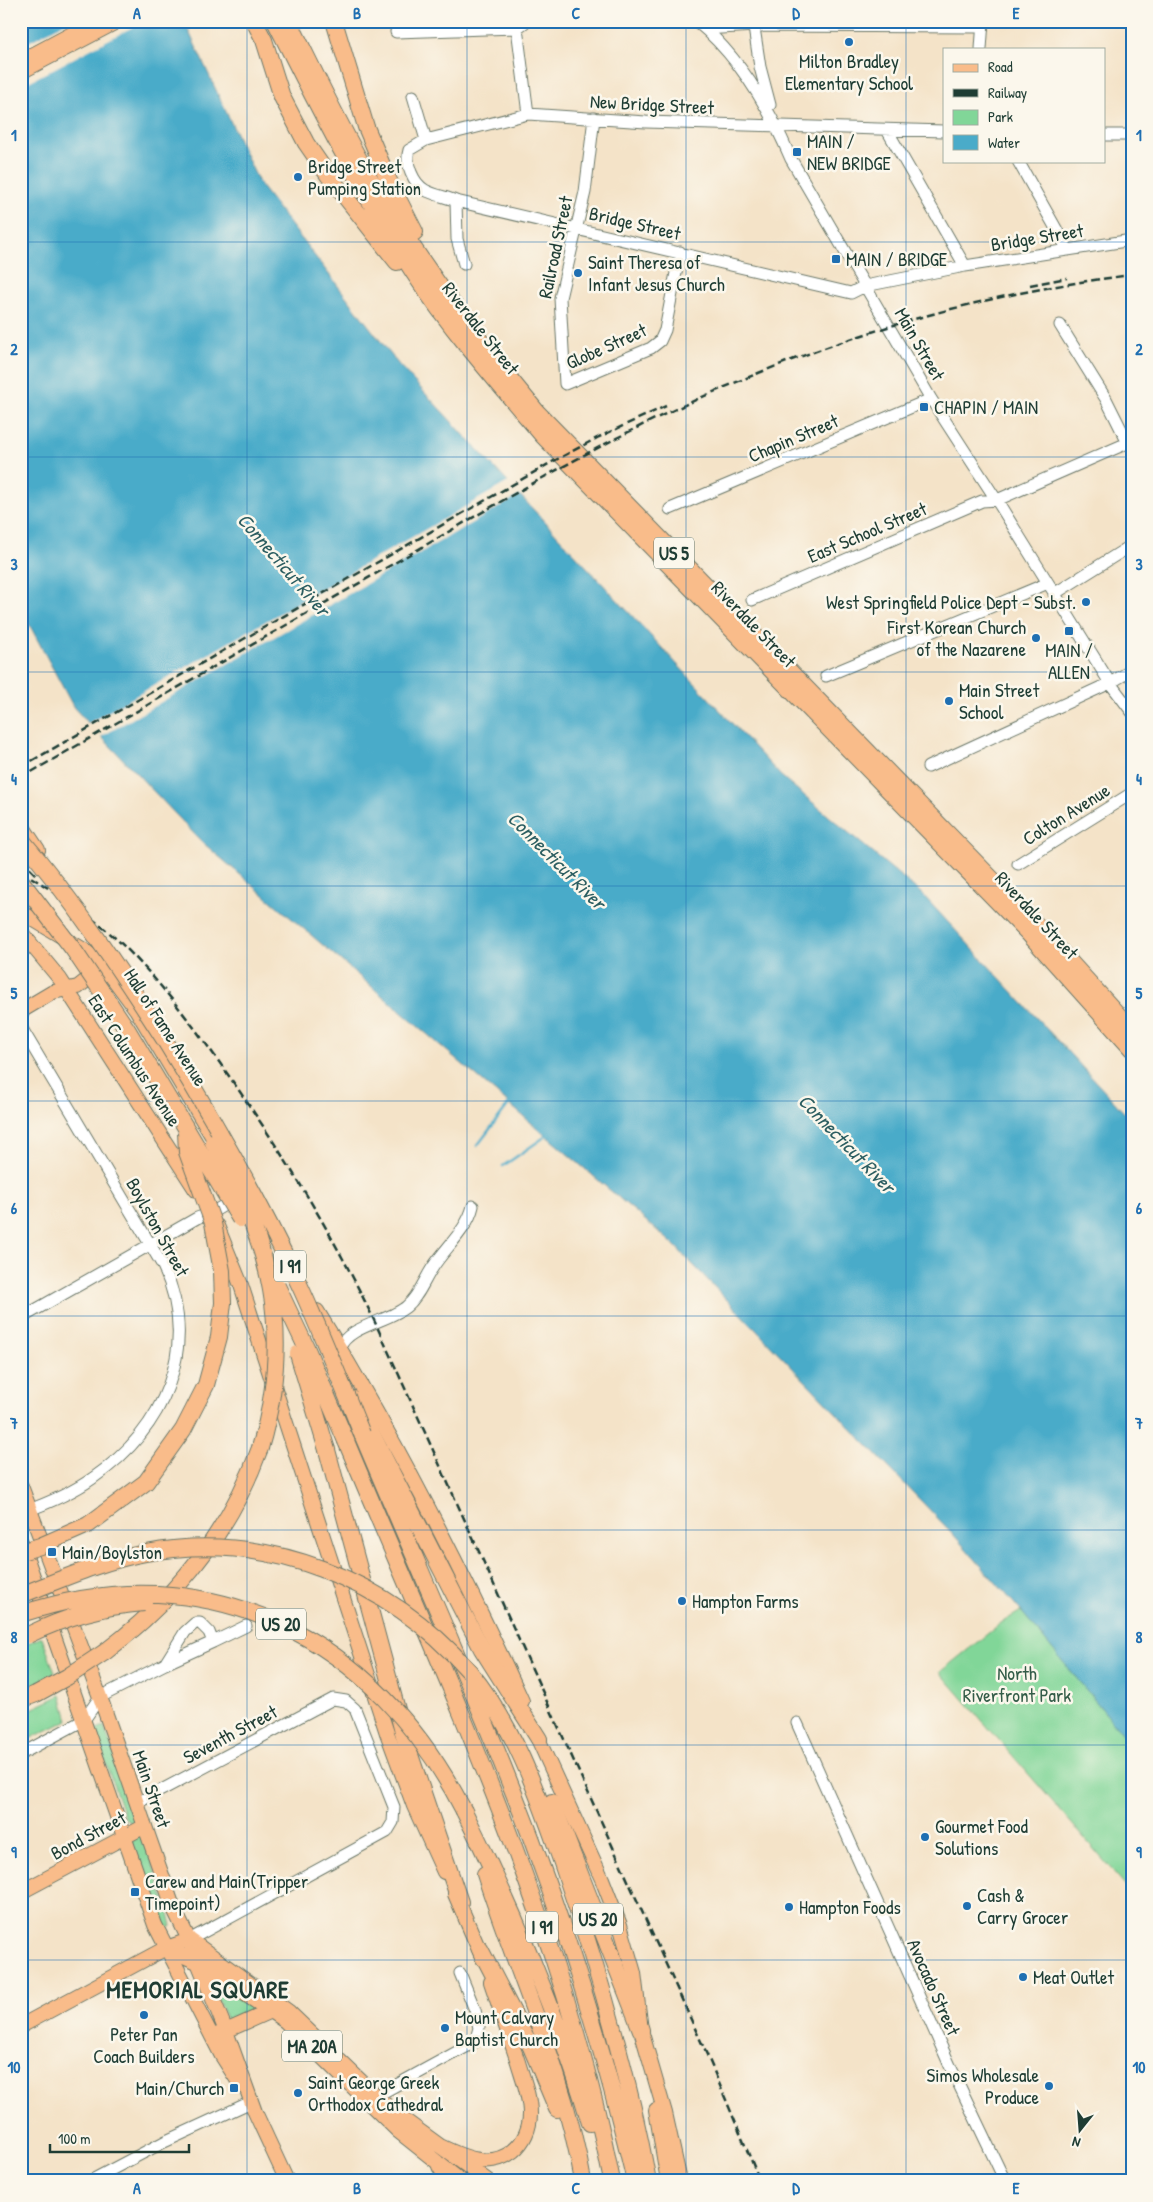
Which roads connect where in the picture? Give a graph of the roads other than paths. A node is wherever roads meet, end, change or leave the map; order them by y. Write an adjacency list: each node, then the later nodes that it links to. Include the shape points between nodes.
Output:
1 (96, 21): 13 (main road)
2 (118, 21): 14 (main road)
3 (254, 21): 34 (highway, via 264,40 282,97 313,154 401,267)
4 (275, 21): 34 (highway, Riverdale Street / US 5, via 355,178 410,266)
5 (289, 21): 34 (highway, Riverdale Street / US 5, via 365,170)
6 (334, 21): 34 (highway, via 360,109 380,162)
7 (754, 23): 8 (street); 10 (street); 18 (street, via 764,83)
8 (982, 24): 12 (street)
9 (522, 25): 11 (street); 16 (street)
10 (700, 25): 18 (street, Main Street, via 725,49 755,88)
11 (396, 32)
12 (981, 48)
13 (21, 61)
14 (21, 72)
15 (413, 96): 23 (street)
16 (528, 114): 17 (street, New Bridge Street); 23 (street, New Bridge Street)
17 (594, 118): 18 (street, New Bridge Street); 27 (street, Railroad Street)
18 (778, 127): 19 (street, New Bridge Street); 33 (street, Main Street, via 791,159)
19 (887, 130): 20 (street, New Bridge Street); 32 (street)
20 (943, 131)
21 (1106, 135): 22 (street)
22 (1132, 135)
23 (426, 140): 25 (street, New Bridge Street, via 411,148 407,157 412,173)
24 (1019, 162): 29 (street)
25 (424, 190): 26 (street, Bridge Street)
26 (456, 201): 27 (street, Bridge Street); 31 (street, via 457,238)
27 (577, 228): 30 (street, Bridge Street); 36 (street, Railroad Street, via 560,308)
28 (1132, 240): 29 (street, Bridge Street)
29 (1068, 250): 32 (street, Bridge Street)
30 (680, 252): 33 (street, Bridge Street, via 850,293); 36 (street, Globe Street, via 660,341 651,348)
31 (464, 264)
32 (965, 266): 33 (street, Bridge Street)
33 (865, 286): 37 (street, Main Street)
34 (452, 315): 63 (highway, Riverdale Street / US 5, via 559,436 1031,918); 64 (highway, Riverdale Street / US 5, via 481,363 543,436 1028,933)
35 (1060, 325): 38 (street)
36 (565, 384)
37 (930, 399): 39 (street, Main Street); 40 (street, Chapin Street)
38 (1130, 442): 39 (street, East School Street)
39 (997, 500): 42 (street, Main Street); 44 (street, East School Street, via 982,501)
40 (670, 509)
41 (1132, 545): 43 (street)
42 (1048, 583): 43 (street, Main Street); 46 (street)
43 (1054, 594): 47 (street, Main Street)
44 (752, 600)
45 (1132, 670): 47 (street)
46 (826, 676)
47 (1110, 683): 48 (street, Main Street); 49 (street)
48 (1132, 712)
49 (928, 767)
50 (1132, 792): 54 (street, Colton Avenue)
51 (21, 826): 56 (highway, bridge)
52 (21, 839): 56 (highway, I 91, bridge)
53 (21, 856): 87 (highway, bridge, via 84,938 158,1050 216,1148 254,1228 269,1273 276,1330 273,1389 260,1448 239,1499 203,1555 156,1608 105,1652)
54 (1018, 864)
55 (21, 881): 65 (highway, I 91, bridge, via 99,987)
56 (56, 882): 74 (highway, I 91, bridge, via 115,964 204,1105)
57 (21, 912): 59 (main road, Hall of Fame Avenue, via 84,950)
58 (21, 932): 60 (main road, East Columbus Avenue)
59 (110, 974): 60 (main road); 66 (main road, Hall of Fame Avenue, via 136,1009)
60 (66, 989): 61 (main road, via 54,992); 67 (main road, East Columbus Avenue)
61 (21, 1011)
62 (21, 1027): 72 (street, Boylston Street)
63 (1132, 1030)
64 (1132, 1049)
65 (186, 1127): 71 (highway, I 91, bridge); 79 (highway, bridge, via 187,1152 213,1223 222,1272 219,1337 206,1385 183,1430 146,1482 88,1525)
66 (220, 1151): 67 (main road, via 220,1164 212,1175 200,1179); 68 (main road, Hall of Fame Avenue)
67 (187, 1176): 70 (main road, East Columbus Avenue)
68 (245, 1194): 70 (street); 74 (main road, Hall of Fame Avenue)
69 (473, 1206): 74 (street, via 467,1221 410,1303 403,1310 348,1336)
70 (211, 1213): 72 (street); 99 (main road, East Columbus Avenue, via 240,1285 399,1766 430,1844)
71 (245, 1228): 99 (highway, bridge, via 297,1349 406,1740); 122 (highway, I 91, bridge, via 292,1317 346,1441 523,1871 578,2040)
72 (151, 1245): 73 (street); 77 (street, Boylston Street, via 169,1278 179,1318 178,1350 168,1388 145,1428 118,1458 82,1485)
73 (21, 1318)
74 (333, 1347): 75 (highway, I 91, bridge); 91 (main road, Hall of Fame Avenue, via 393,1439 490,1630)
75 (367, 1433): 91 (highway, via 482,1649); 123 (highway, I 91, via 538,1858 596,2033)
76 (21, 1486): 77 (main road, Main Street)
77 (26, 1512): 88 (main road, Main Street)
78 (21, 1542): 89 (main road, Main Street)
79 (21, 1552)
80 (21, 1595): 94 (highway, US 20, bridge, via 99,1565 148,1553 200,1548 259,1552 316,1566 349,1579 378,1594 433,1633 504,1708 536,1762)
81 (21, 1614): 82 (highway, US 20, bridge, via 84,1598 147,1593 210,1601)
82 (267, 1618): 84 (highway, bridge, via 193,1605 131,1604 75,1616); 95 (highway, US 20, bridge, via 328,1650 382,1694 428,1750)
83 (246, 1626): 85 (street)
84 (25, 1636)
85 (213, 1642): 86 (street); 86 (street, via 206,1628 194,1623)
86 (165, 1664): 88 (street)
87 (29, 1697)
88 (100, 1697): 89 (street); 93 (main road, Main Street)
89 (84, 1720): 92 (street); 97 (main road, Main Street)
90 (797, 1723): 127 (street, Avocado Street, via 950,2068)
91 (539, 1739): 107 (main road, Hall of Fame Avenue, via 618,1918 634,1973)
92 (21, 1754)
93 (137, 1803): 96 (main road, Main Street); 100 (street, Seventh Street, via 326,1702 340,1699 355,1710 392,1801 394,1819 390,1829)
94 (549, 1810): 107 (highway, US 20); 124 (highway, via 615,2030)
95 (465, 1813): 120 (highway, US 20, via 559,2084); 121 (highway, via 541,1985 576,2079)
96 (145, 1826): 97 (main road, Bond Street); 100 (main road, Main Street, via 173,1907)
97 (125, 1837): 98 (main road, Bond Street); 101 (main road, Main Street)
98 (21, 1892)
99 (460, 1902): 102 (main road, East Columbus Avenue)
100 (189, 1940): 101 (main road); 103 (main road, Main Street); 105 (main road, MA 20A)
101 (166, 1948): 103 (main road, MA 20A); 106 (main road); 109 (main road, Main Street)
102 (480, 1949): 113 (main road, East Columbus Avenue, via 527,2090 530,2122 519,2146 495,2160 470,2158); 120 (highway, via 541,2070)
103 (199, 1963): 105 (main road, MA 20A); 108 (main road, Main Street)
104 (460, 1973): 111 (street, via 479,2028 475,2042)
105 (276, 2009): 108 (main road); 111 (main road, MA 20A, via 320,2040)
106 (21, 2026)
107 (641, 2030): 110 (main road, US 20)
108 (226, 2031): 109 (main road); 112 (main road, Main Street)
109 (213, 2038): 112 (main road, Main Street)
110 (651, 2070): 125 (main road); 126 (main road, US 20, via 665,2113)
111 (371, 2099): 113 (main road, MA 20A); 114 (main road, MA 20A, via 406,2139)
112 (251, 2102): 115 (street); 116 (main road, Main Street)
113 (434, 2143): 119 (main road, MA 20A)
114 (440, 2166): 117 (highway); 118 (main road, MA 20A)
115 (90, 2181)
116 (286, 2181)
117 (449, 2181)
118 (461, 2181)
119 (488, 2181)
120 (582, 2181)
121 (606, 2181)
122 (612, 2181)
123 (634, 2181)
124 (648, 2181)
125 (668, 2181)
126 (680, 2181)
127 (1005, 2181)

